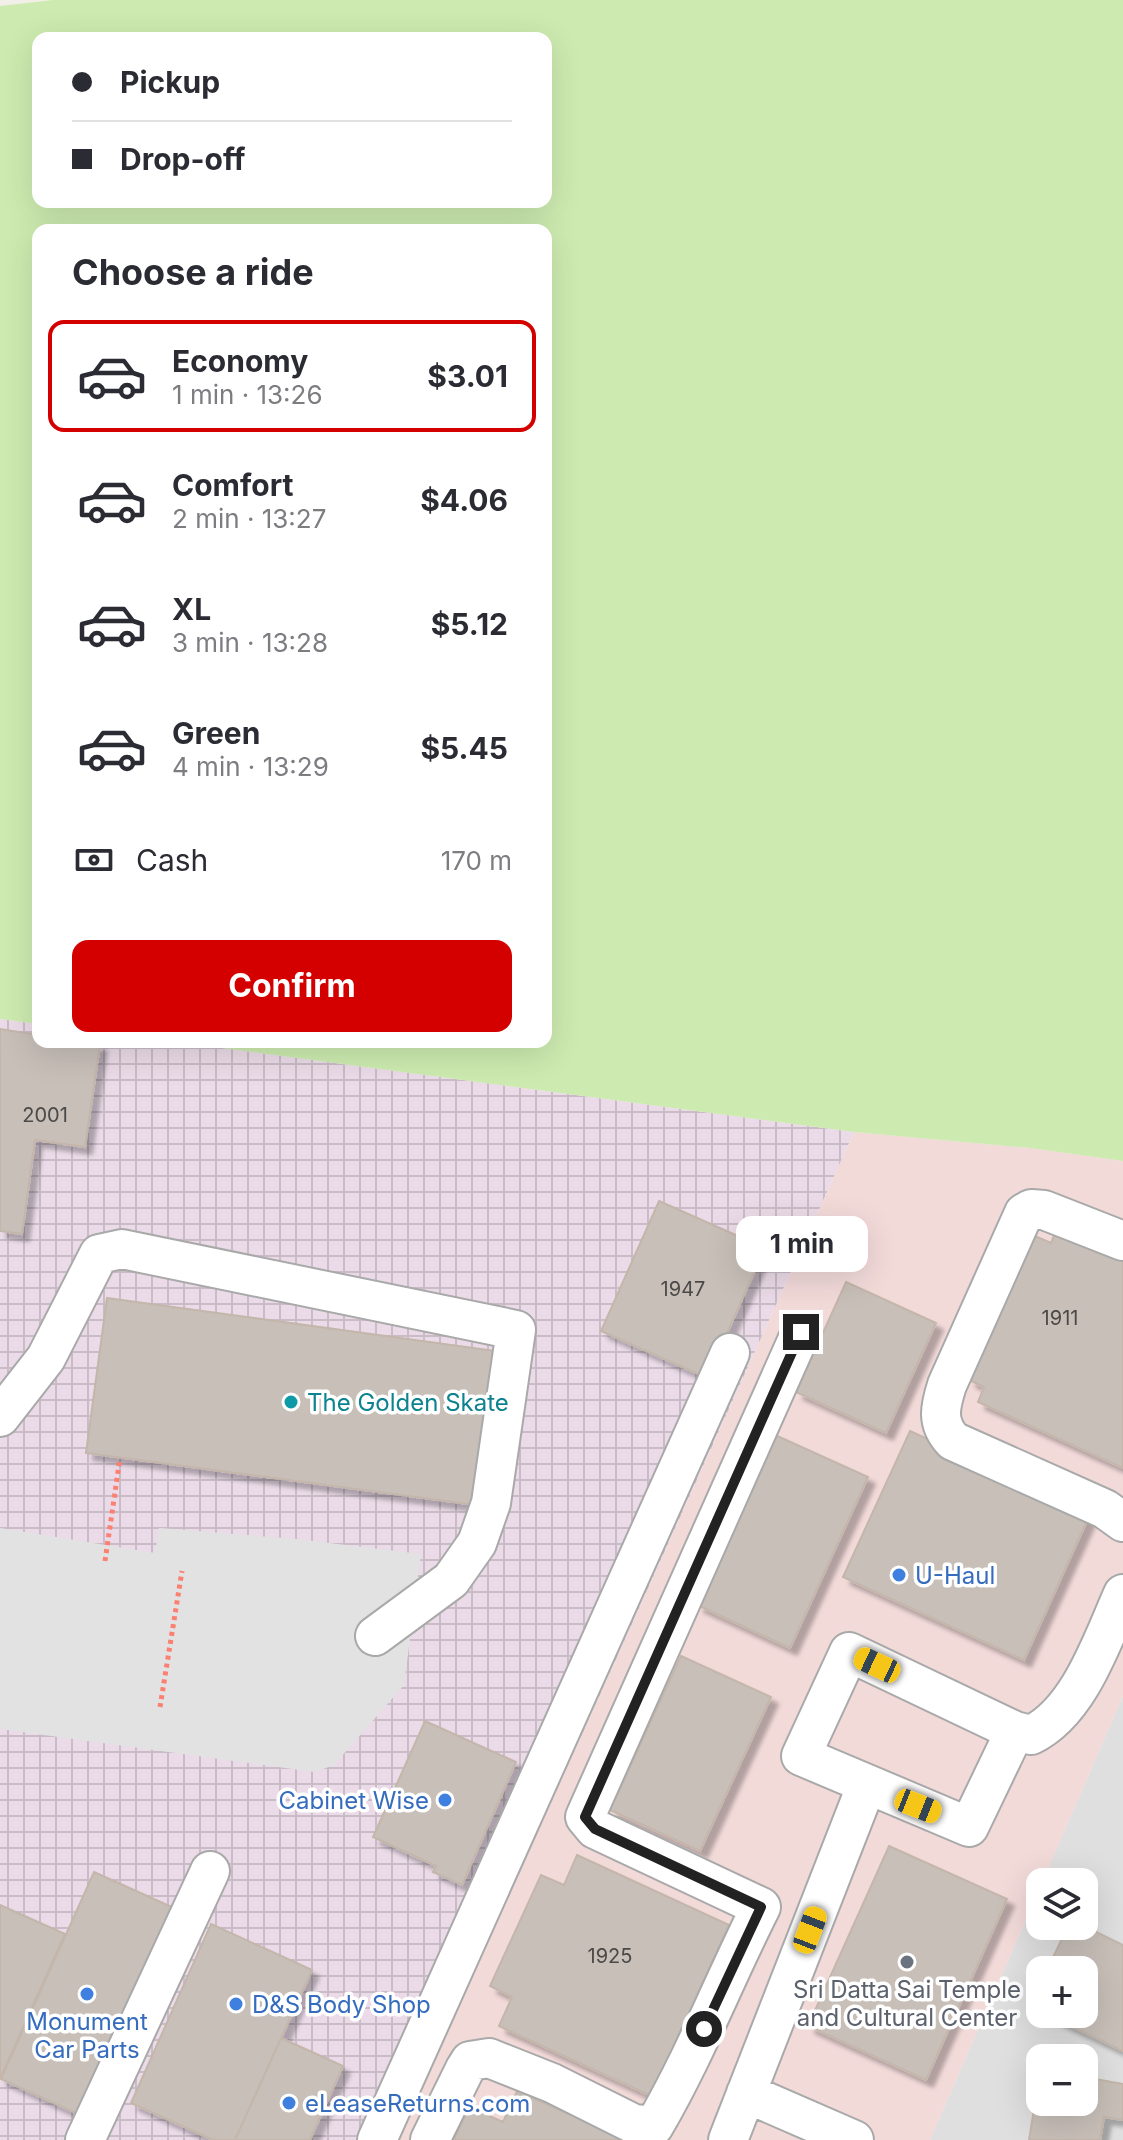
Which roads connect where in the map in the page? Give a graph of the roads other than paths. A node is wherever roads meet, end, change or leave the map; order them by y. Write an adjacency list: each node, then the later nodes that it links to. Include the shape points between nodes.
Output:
1 (1123, 1241): 5 (lane, via 1044,1210 1024,1213 947,1385 940,1420 953,1441)
2 (801, 1332): 11 (lane, via 585,1817 595,1829)
3 (730, 1353): 16 (lane)
4 (0, 1417): 7 (lane, via 46,1358 99,1254 122,1249 516,1330 491,1503 477,1543 451,1580)
5 (1123, 1522)
6 (1123, 1594): 8 (lane, via 1092,1664 1060,1716 1031,1735)
7 (375, 1636)
8 (1015, 1731): 9 (lane, via 969,1827); 9 (lane, via 849,1652 801,1756)
9 (867, 1784): 12 (lane)
10 (210, 1871): 15 (lane)
11 (761, 1907): 12 (lane); 17 (lane, via 682,2078 654,2126 634,2124 489,2058 470,2061)
12 (810, 1930): 13 (lane)
13 (746, 2093): 14 (lane); 18 (lane)
14 (778, 2125): 19 (lane)
15 (85, 2140)
16 (377, 2140)
17 (430, 2140)
18 (728, 2140)
19 (854, 2140)

